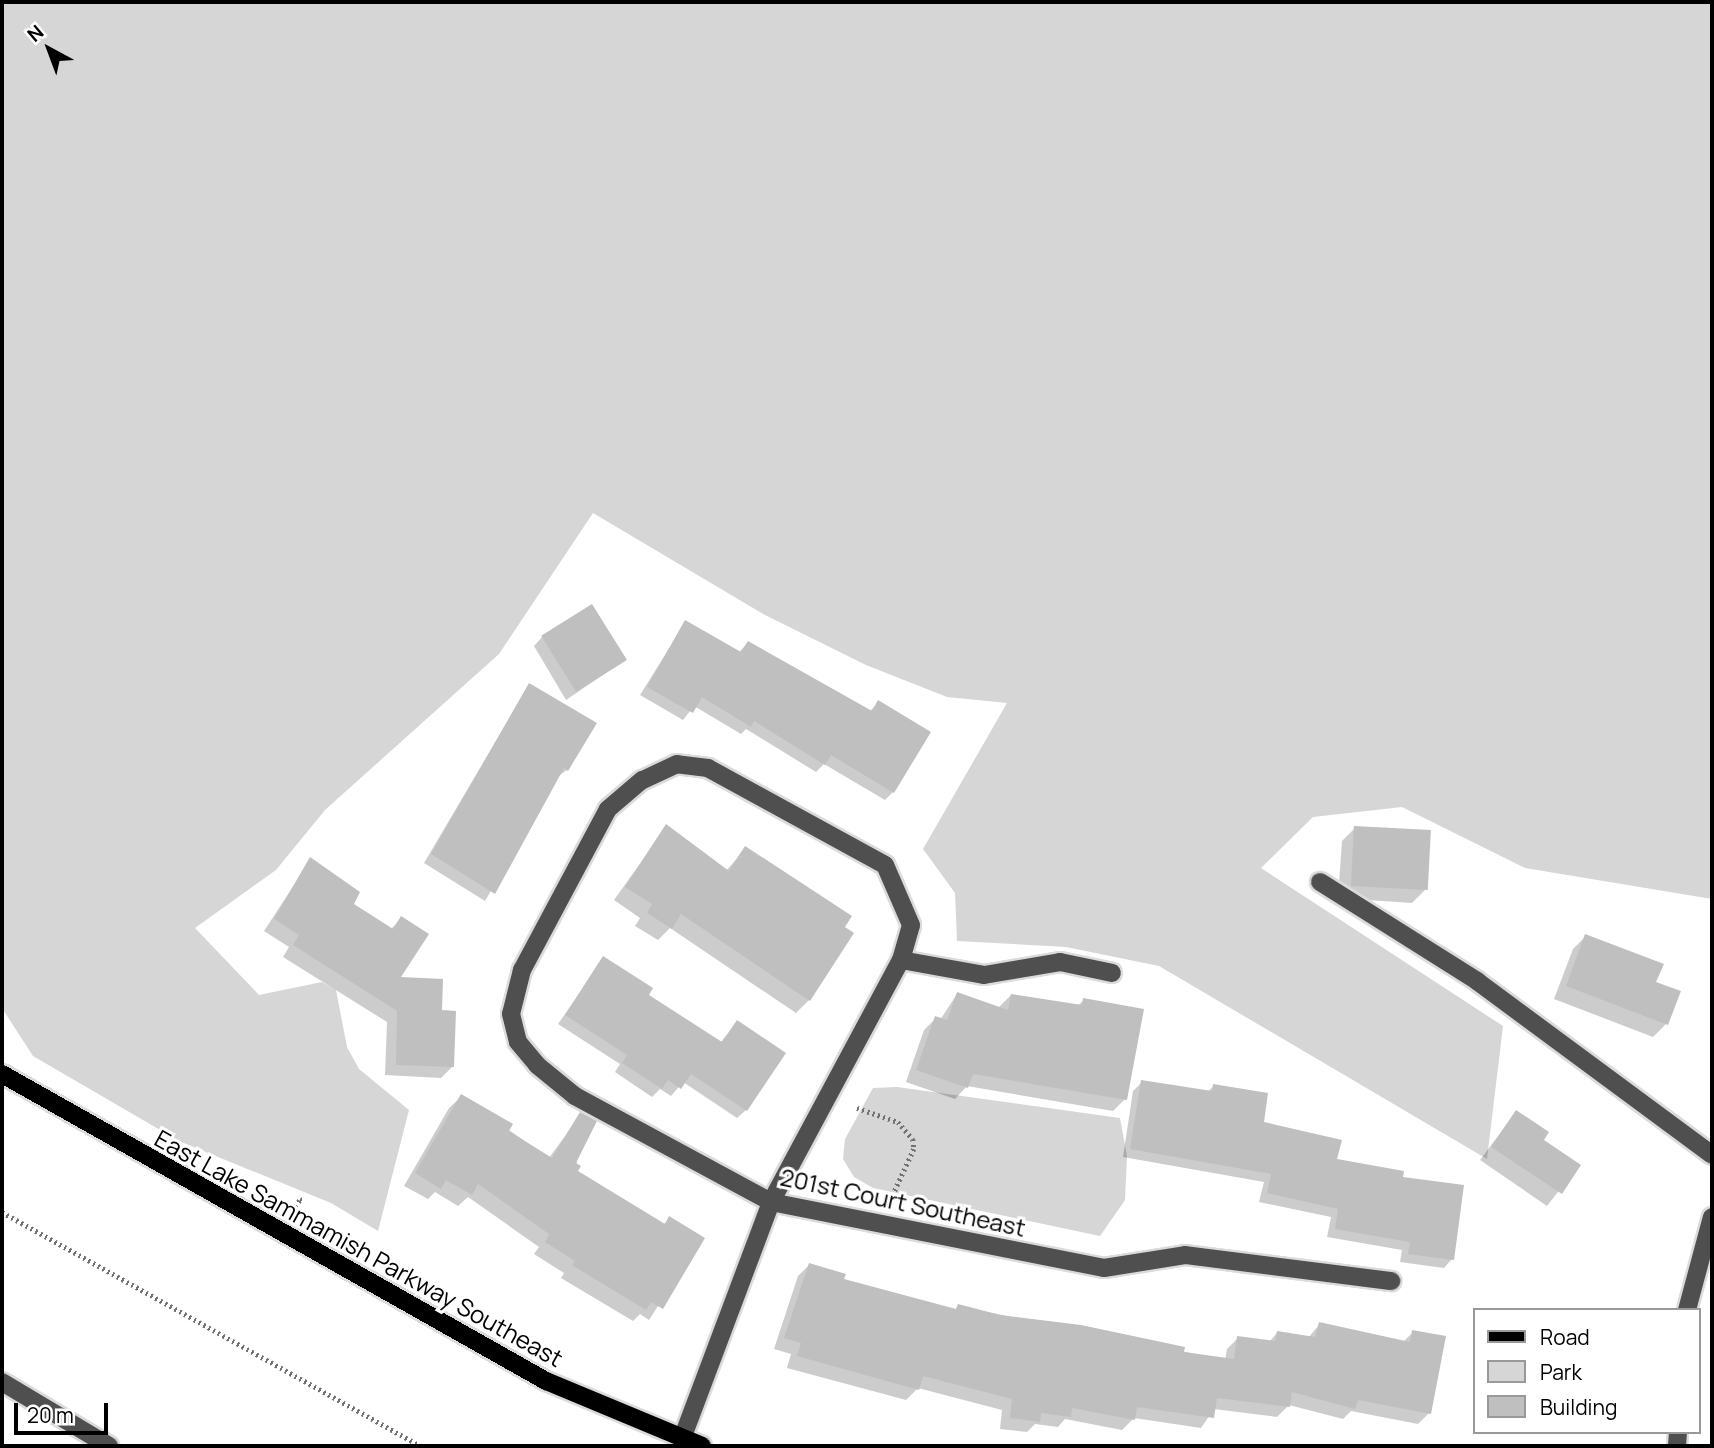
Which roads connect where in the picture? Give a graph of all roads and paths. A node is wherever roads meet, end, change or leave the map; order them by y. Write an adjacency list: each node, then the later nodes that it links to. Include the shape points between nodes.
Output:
1 (1320, 882): 6 (street, via 1477,981)
2 (901, 960): 3 (street, via 984,975 1049,962); 8 (street); 8 (street, 201st Court Southeast, via 911,925 885,865 708,768 677,764 642,780 608,809 522,970 511,1014 518,1042 575,1097)
3 (1112, 973)
4 (2, 1074): 14 (main road, East Lake Sammamish Parkway Southeast, via 545,1381)
5 (857, 1108): 7 (path, via 898,1122 913,1139 912,1156 899,1174)
6 (1712, 1155)
7 (892, 1197)
8 (771, 1202): 11 (street, 201st Court Southeast, via 1104,1268 1185,1255); 14 (street)
9 (2, 1212): 16 (path)
10 (1712, 1217): 12 (street)
11 (1391, 1281)
12 (1688, 1308)
13 (2, 1381): 15 (street)
14 (682, 1439): 17 (main road, East Lake Sammamish Parkway Southeast)
15 (108, 1446)
16 (421, 1446)
17 (702, 1446)

